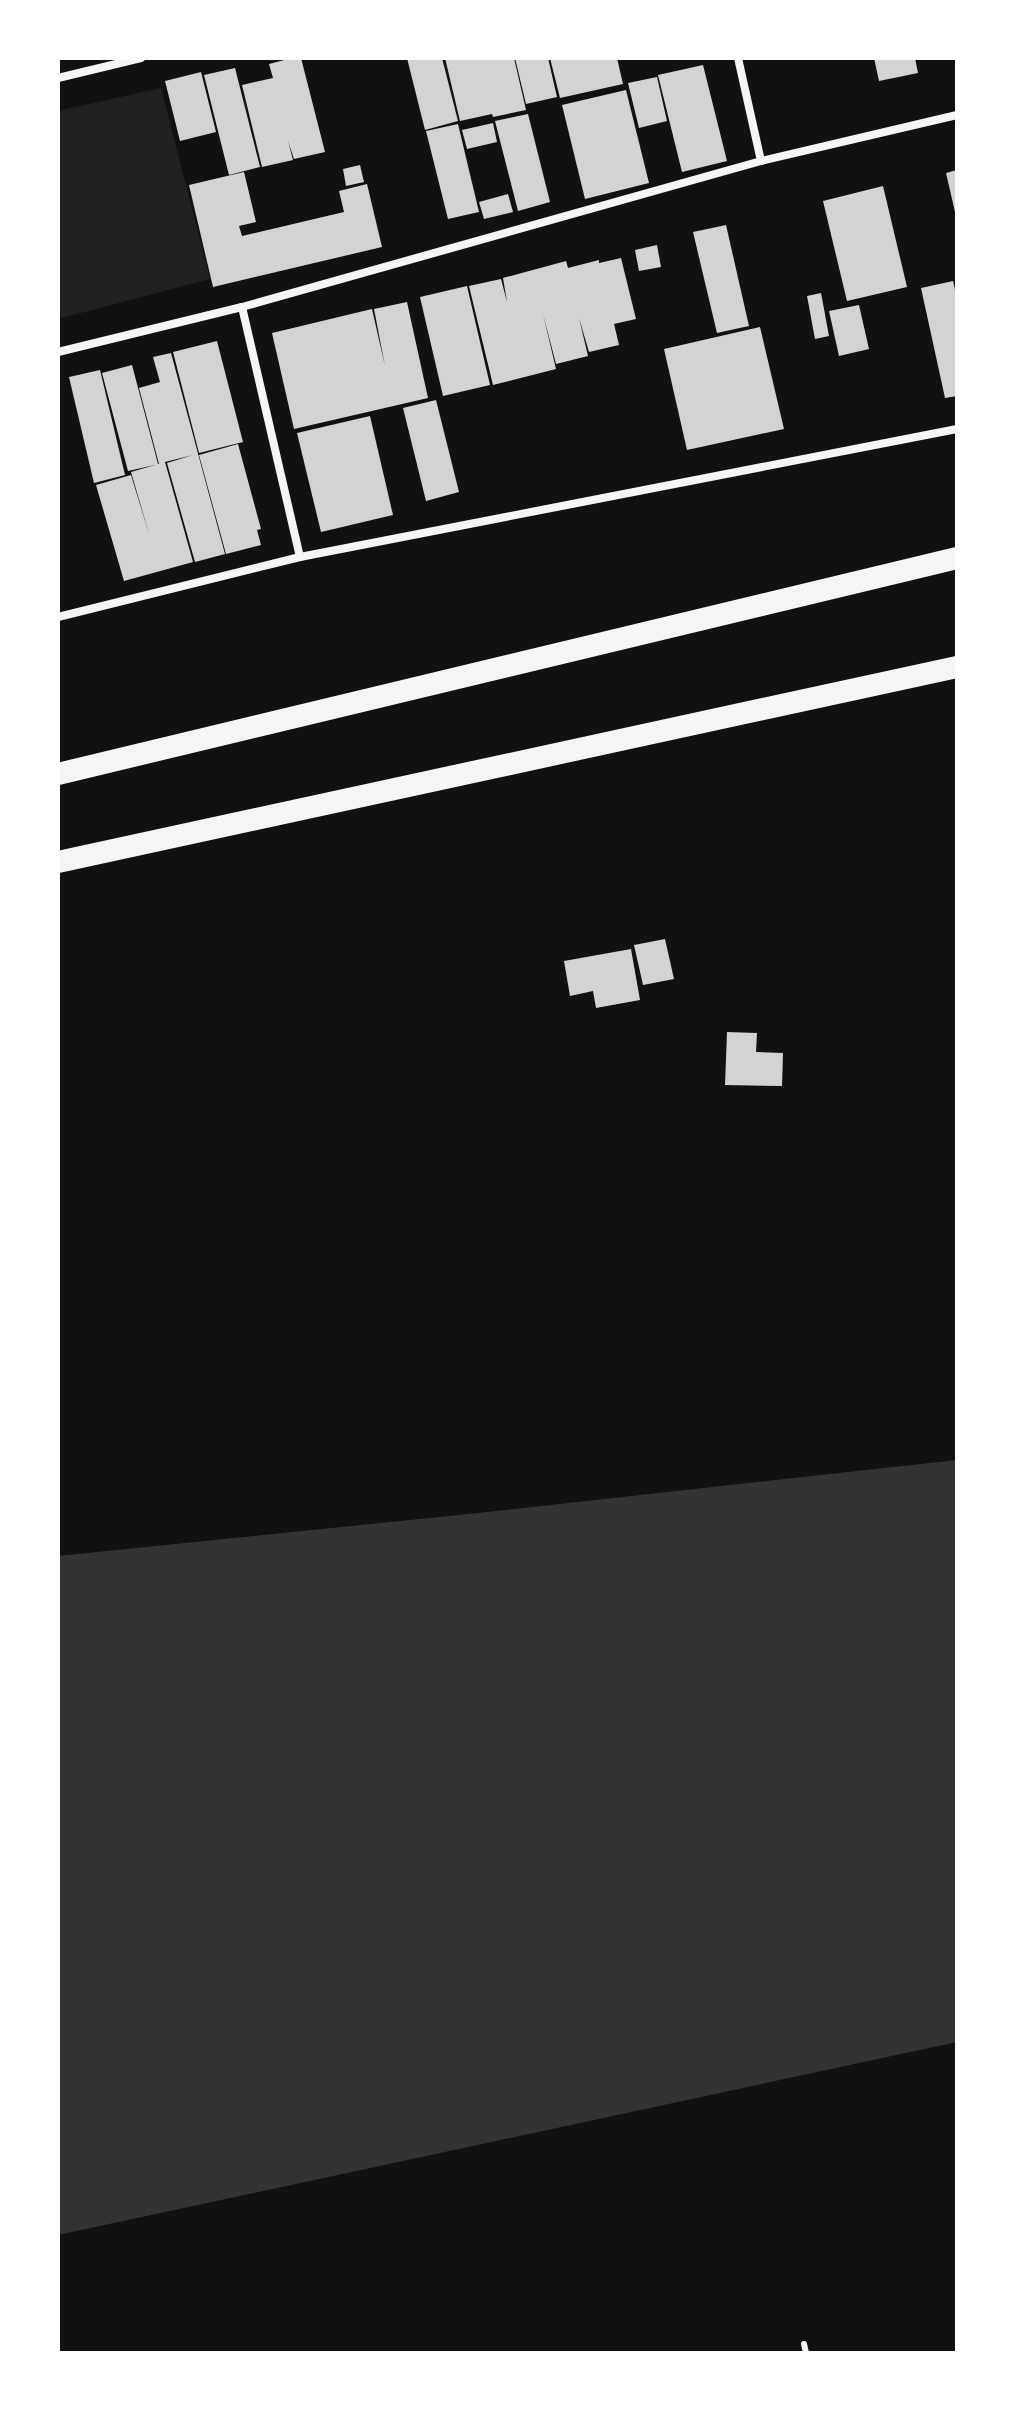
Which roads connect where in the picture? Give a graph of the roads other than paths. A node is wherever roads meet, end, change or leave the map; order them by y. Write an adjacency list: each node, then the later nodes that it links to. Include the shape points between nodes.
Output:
1 (141, 58): 3 (street)
2 (738, 58): 5 (street)
3 (58, 78)
4 (957, 115): 5 (street)
5 (761, 161): 6 (street)
6 (242, 307): 7 (street); 9 (street)
7 (58, 352)
8 (957, 429): 9 (street)
9 (300, 557): 11 (street)
10 (957, 558): 13 (highway)
11 (58, 617)
12 (957, 667): 14 (highway)
13 (58, 774)
14 (58, 862)
15 (804, 2344): 16 (lane)
16 (806, 2353)

